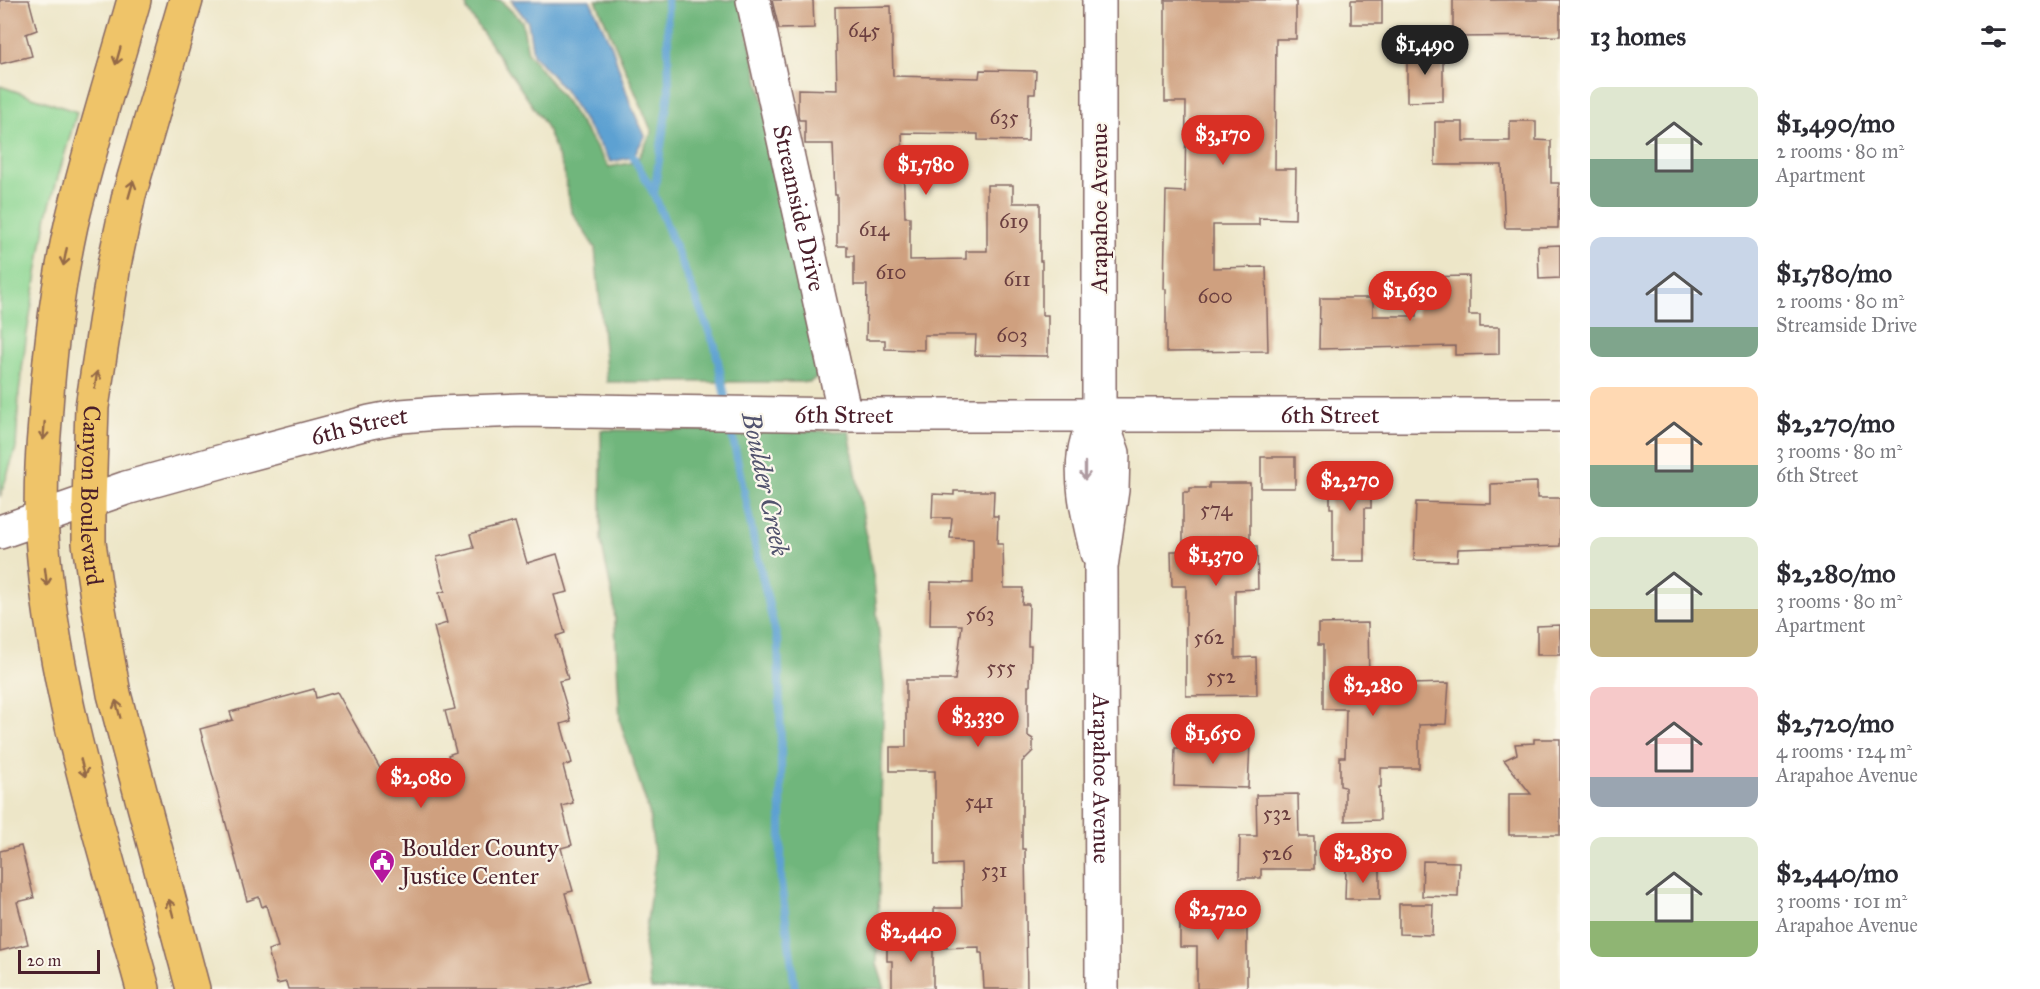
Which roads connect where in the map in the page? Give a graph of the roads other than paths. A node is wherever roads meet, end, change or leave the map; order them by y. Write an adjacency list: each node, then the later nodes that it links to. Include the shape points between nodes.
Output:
1 (134, 0): 9 (main road, Canyon Boulevard, one-way to 9, via 71,225 59,289 46,397)
2 (186, 0): 8 (main road, Canyon Boulevard, one-way to 2, via 93,407 114,265 129,195)
3 (753, 0): 5 (street, Streamside Drive)
4 (1099, 0): 7 (street, Arapahoe Avenue)
5 (845, 415): 7 (street, 6th Street); 8 (street, 6th Street, via 521,410 391,418 223,461)
6 (1560, 415): 7 (street, 6th Street)
7 (1099, 416): 13 (street, Arapahoe Avenue, via 1086,448 1085,488 1101,567)
8 (89, 502): 9 (street, 6th Street); 12 (main road, Canyon Boulevard, one-way to 8, via 114,694 89,543)
9 (41, 519): 10 (street, 6th Street); 11 (main road, Canyon Boulevard, one-way to 11, via 63,688)
10 (0, 532)
11 (143, 989)
12 (193, 989)
13 (1102, 989)

